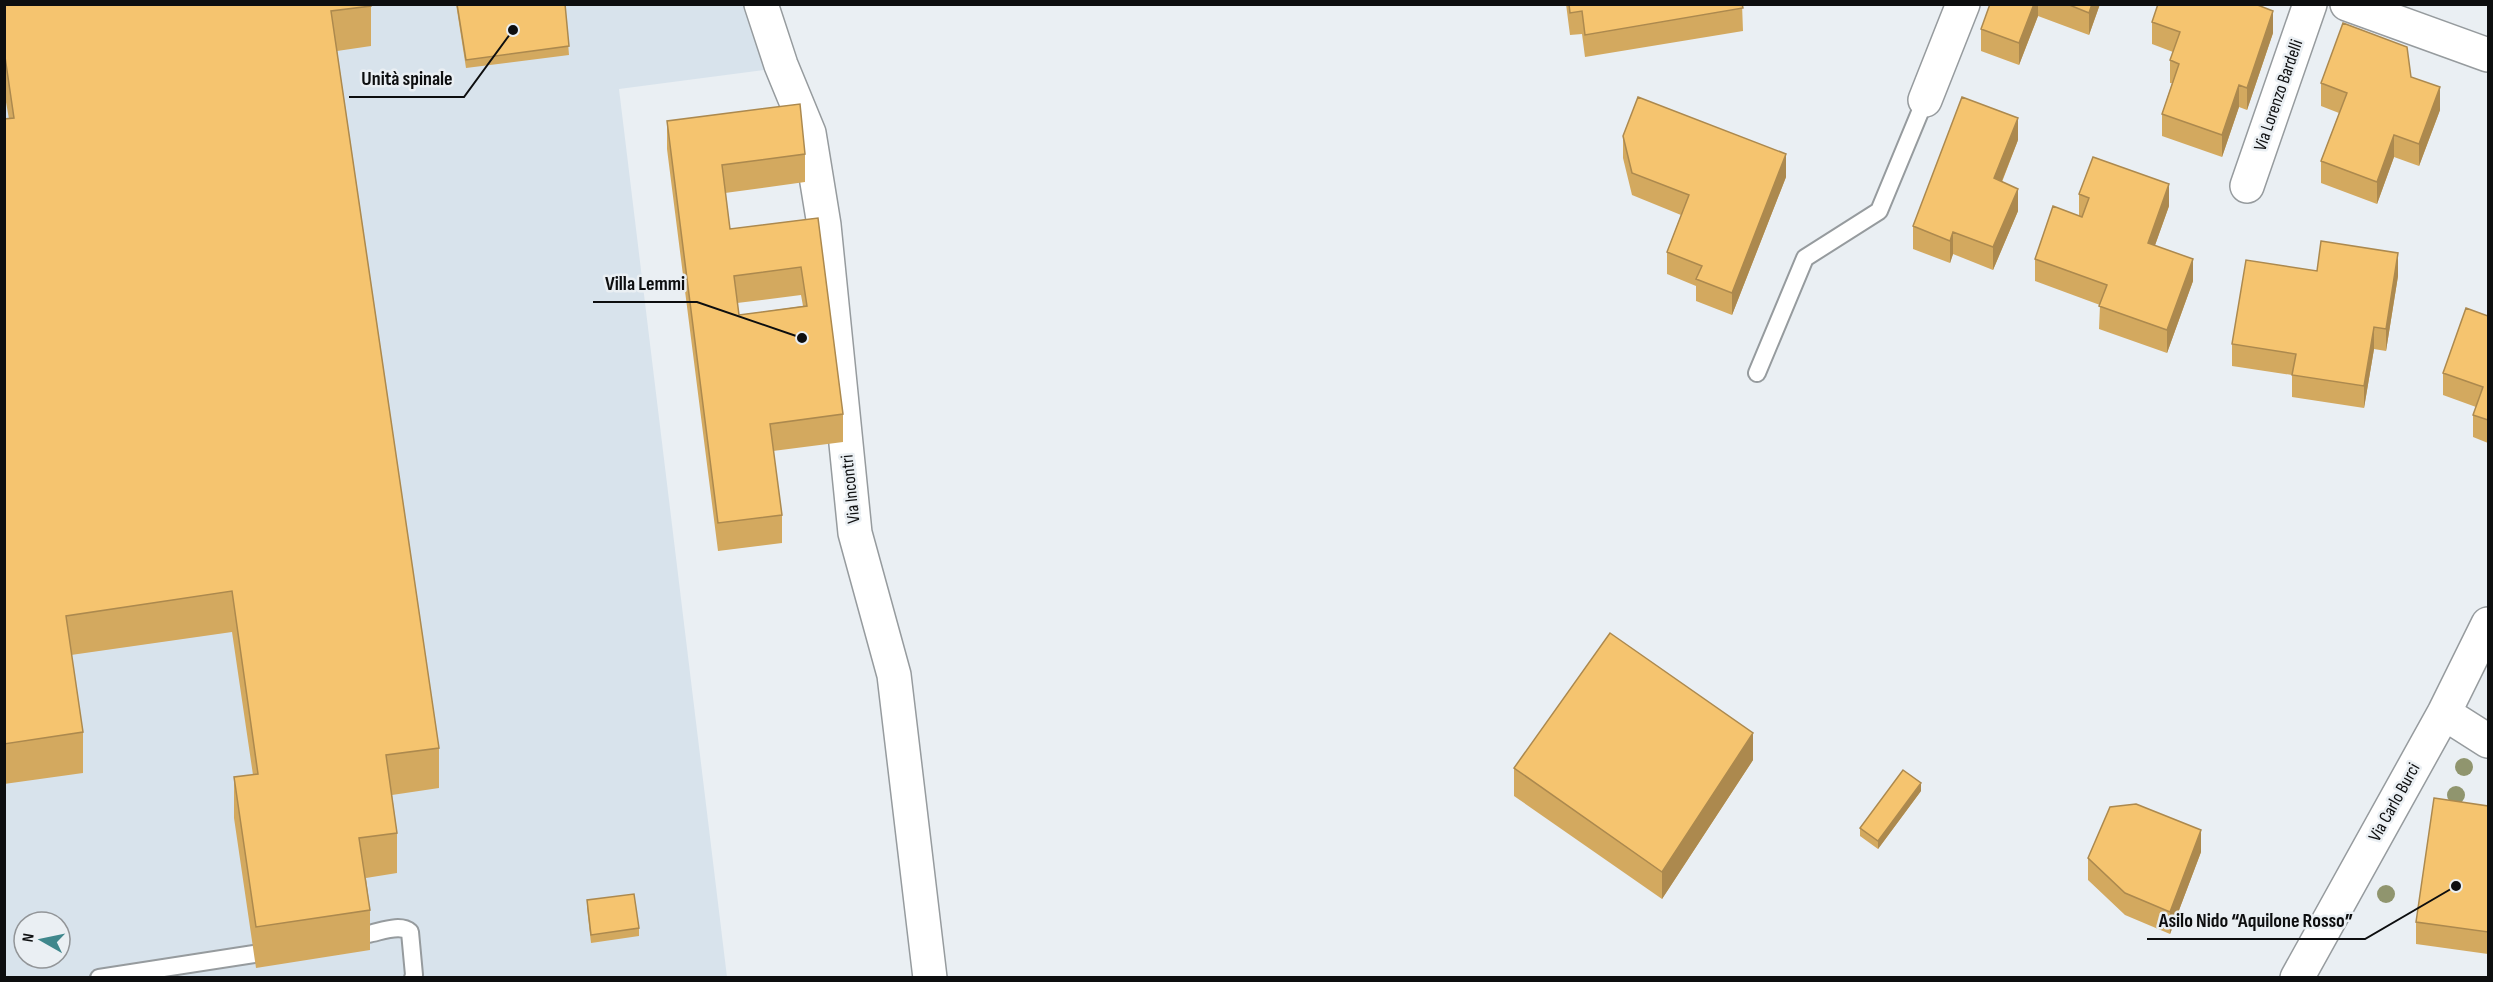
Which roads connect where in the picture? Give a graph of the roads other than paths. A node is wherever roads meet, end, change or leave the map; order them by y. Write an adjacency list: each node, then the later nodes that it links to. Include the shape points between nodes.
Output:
1 (761, 4): 16 (street, Via Incontri, via 809,133 824,225 855,533 894,675)
2 (1963, 4): 6 (street)
3 (2310, 4): 7 (street, Via Lorenzo Bardelli)
4 (2347, 4): 5 (street)
5 (2488, 55)
6 (1925, 100): 8 (lane, via 1879,211 1805,258)
7 (2247, 186)
8 (1757, 374)
9 (2488, 624): 10 (street, Via Carlo Burci)
10 (2444, 712): 11 (street); 17 (street, Via Carlo Burci)
11 (2488, 741)
12 (368, 934): 15 (lane, via 399,928 410,932)
13 (254, 954): 14 (lane)
14 (99, 978)
15 (413, 978)
16 (930, 978)
17 (2297, 978)

